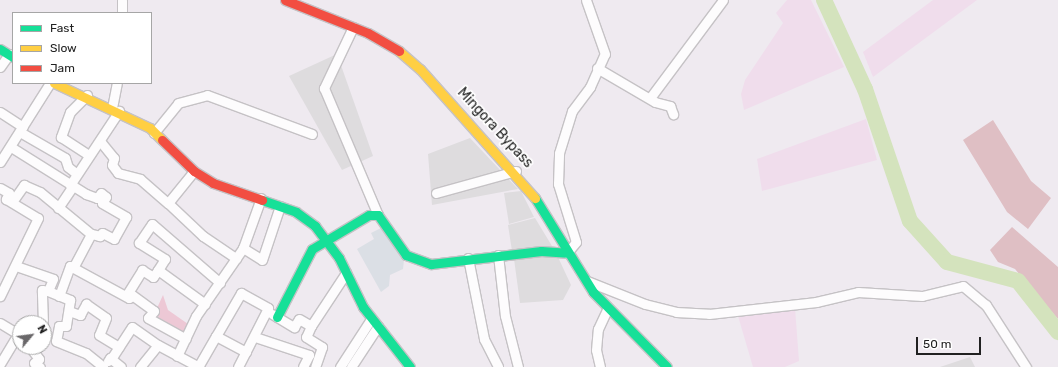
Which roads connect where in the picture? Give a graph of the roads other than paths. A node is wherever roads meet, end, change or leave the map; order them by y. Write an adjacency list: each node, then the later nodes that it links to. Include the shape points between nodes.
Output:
1 (122, 0): 5 (street)
2 (285, 0): 6 (main road, Mingora Bypass)
3 (586, 0): 10 (street, via 605,54)
4 (723, 0): 15 (street)
5 (122, 12)
6 (353, 27): 27 (main road, Mingora Bypass, via 400,51); 37 (street, via 324,88)
7 (0, 49): 8 (main road)
8 (11, 56): 9 (street)
9 (0, 68)
10 (597, 68): 15 (street); 41 (street, via 572,111 559,153 558,184 576,242)
11 (49, 84): 19 (street)
12 (57, 84): 14 (main road)
13 (117, 84): 16 (street)
14 (87, 96): 16 (main road); 24 (street, via 70,112 61,137)
15 (650, 98): 18 (street, via 670,106)
16 (115, 109): 20 (main road); 22 (street)
17 (0, 112): 19 (street)
18 (673, 114)
19 (22, 129): 23 (street); 28 (street, via 65,158 68,167)
20 (154, 133): 21 (street, via 178,103 207,95); 26 (main road)
21 (312, 134)
22 (100, 141): 24 (street); 34 (street, via 114,158 112,165 118,173 140,179)
23 (11, 147): 25 (street); 29 (street)
24 (89, 155): 28 (street)
25 (0, 162)
26 (194, 171): 32 (main road, via 214,182); 34 (street)
27 (516, 171): 31 (street); 41 (main road, Mingora Bypass)
28 (77, 174): 29 (street)
29 (72, 185): 36 (street); 38 (street, via 97,198 101,193 106,197 102,203 126,217 114,239 102,232 100,236)
30 (0, 188): 33 (street, via 9,193 6,199)
31 (436, 193)
32 (261, 198): 35 (main road); 40 (street)
33 (12, 202): 36 (street, via 24,185 40,192); 45 (street, via 38,218)
34 (168, 202): 43 (street, via 203,236)
35 (280, 206): 39 (main road, via 315,226); 40 (street, via 262,260)
36 (58, 208): 38 (street)
37 (378, 215): 39 (main road, via 369,215); 44 (main road, via 406,255 431,264)
38 (91, 234): 46 (street)
39 (327, 242): 48 (main road); 60 (main road, via 312,249)
40 (243, 248): 43 (street)
41 (567, 253): 42 (main road, via 541,251); 49 (main road, Mingora Bypass)
42 (498, 255): 44 (main road); 90 (street, via 505,316)
43 (236, 258): 50 (street)
44 (468, 258): 89 (street, via 473,297 484,339)
45 (16, 266): 51 (street, via 53,279); 52 (street)
46 (74, 268): 53 (street, via 70,266); 54 (street)
47 (158, 270): 50 (street, via 165,259 139,243 152,224); 54 (street, via 153,277 142,270); 55 (street)
48 (346, 273): 61 (main road); 63 (street)
49 (586, 281): 56 (main road, Mingora Bypass); 93 (street, via 645,304 676,312 709,314 816,302 858,292 922,296 963,286 986,305)
50 (220, 283): 55 (street)
51 (48, 291): 53 (street); 59 (street, via 42,290)
52 (0, 296)
53 (59, 296): 57 (street, via 70,300)
54 (126, 296): 68 (street, via 129,298 132,295 154,310 148,318)
55 (205, 304): 68 (street)
56 (608, 308): 91 (street, via 598,329 596,350); 92 (main road, Mingora Bypass)
57 (69, 311): 71 (street, via 80,315 86,304 106,318 99,335); 80 (street, via 66,326 59,326 56,341 86,353)
58 (267, 312): 60 (street); 66 (street, via 268,308 241,293); 67 (street)
59 (43, 315)
60 (277, 317): 63 (street, via 294,327 299,319)
61 (372, 319): 64 (main road); 87 (street)
62 (0, 323): 65 (street)
63 (311, 326): 86 (street, via 306,337 322,347)
64 (378, 326): 77 (main road); 88 (street)
65 (12, 331)
66 (216, 336): 72 (street); 83 (street)
67 (255, 337): 72 (street); 85 (street, via 309,355)
68 (186, 339): 74 (street)
69 (158, 345): 71 (street, via 132,327); 74 (street); 82 (street)
70 (12, 346): 76 (street)
71 (119, 347): 75 (street)
72 (246, 352): 84 (street)
73 (36, 355): 79 (street, via 39,359 34,363)
74 (177, 356): 83 (street)
75 (111, 359): 80 (street); 81 (street)
76 (0, 364): 78 (street)
77 (405, 365)
78 (3, 367)
79 (40, 367)
80 (103, 367)
81 (120, 367)
82 (140, 367)
83 (198, 367)
84 (238, 367)
85 (303, 367)
86 (314, 367)
87 (340, 367)
88 (351, 367)
89 (498, 367)
90 (518, 367)
91 (600, 367)
92 (667, 367)
93 (1026, 367)

